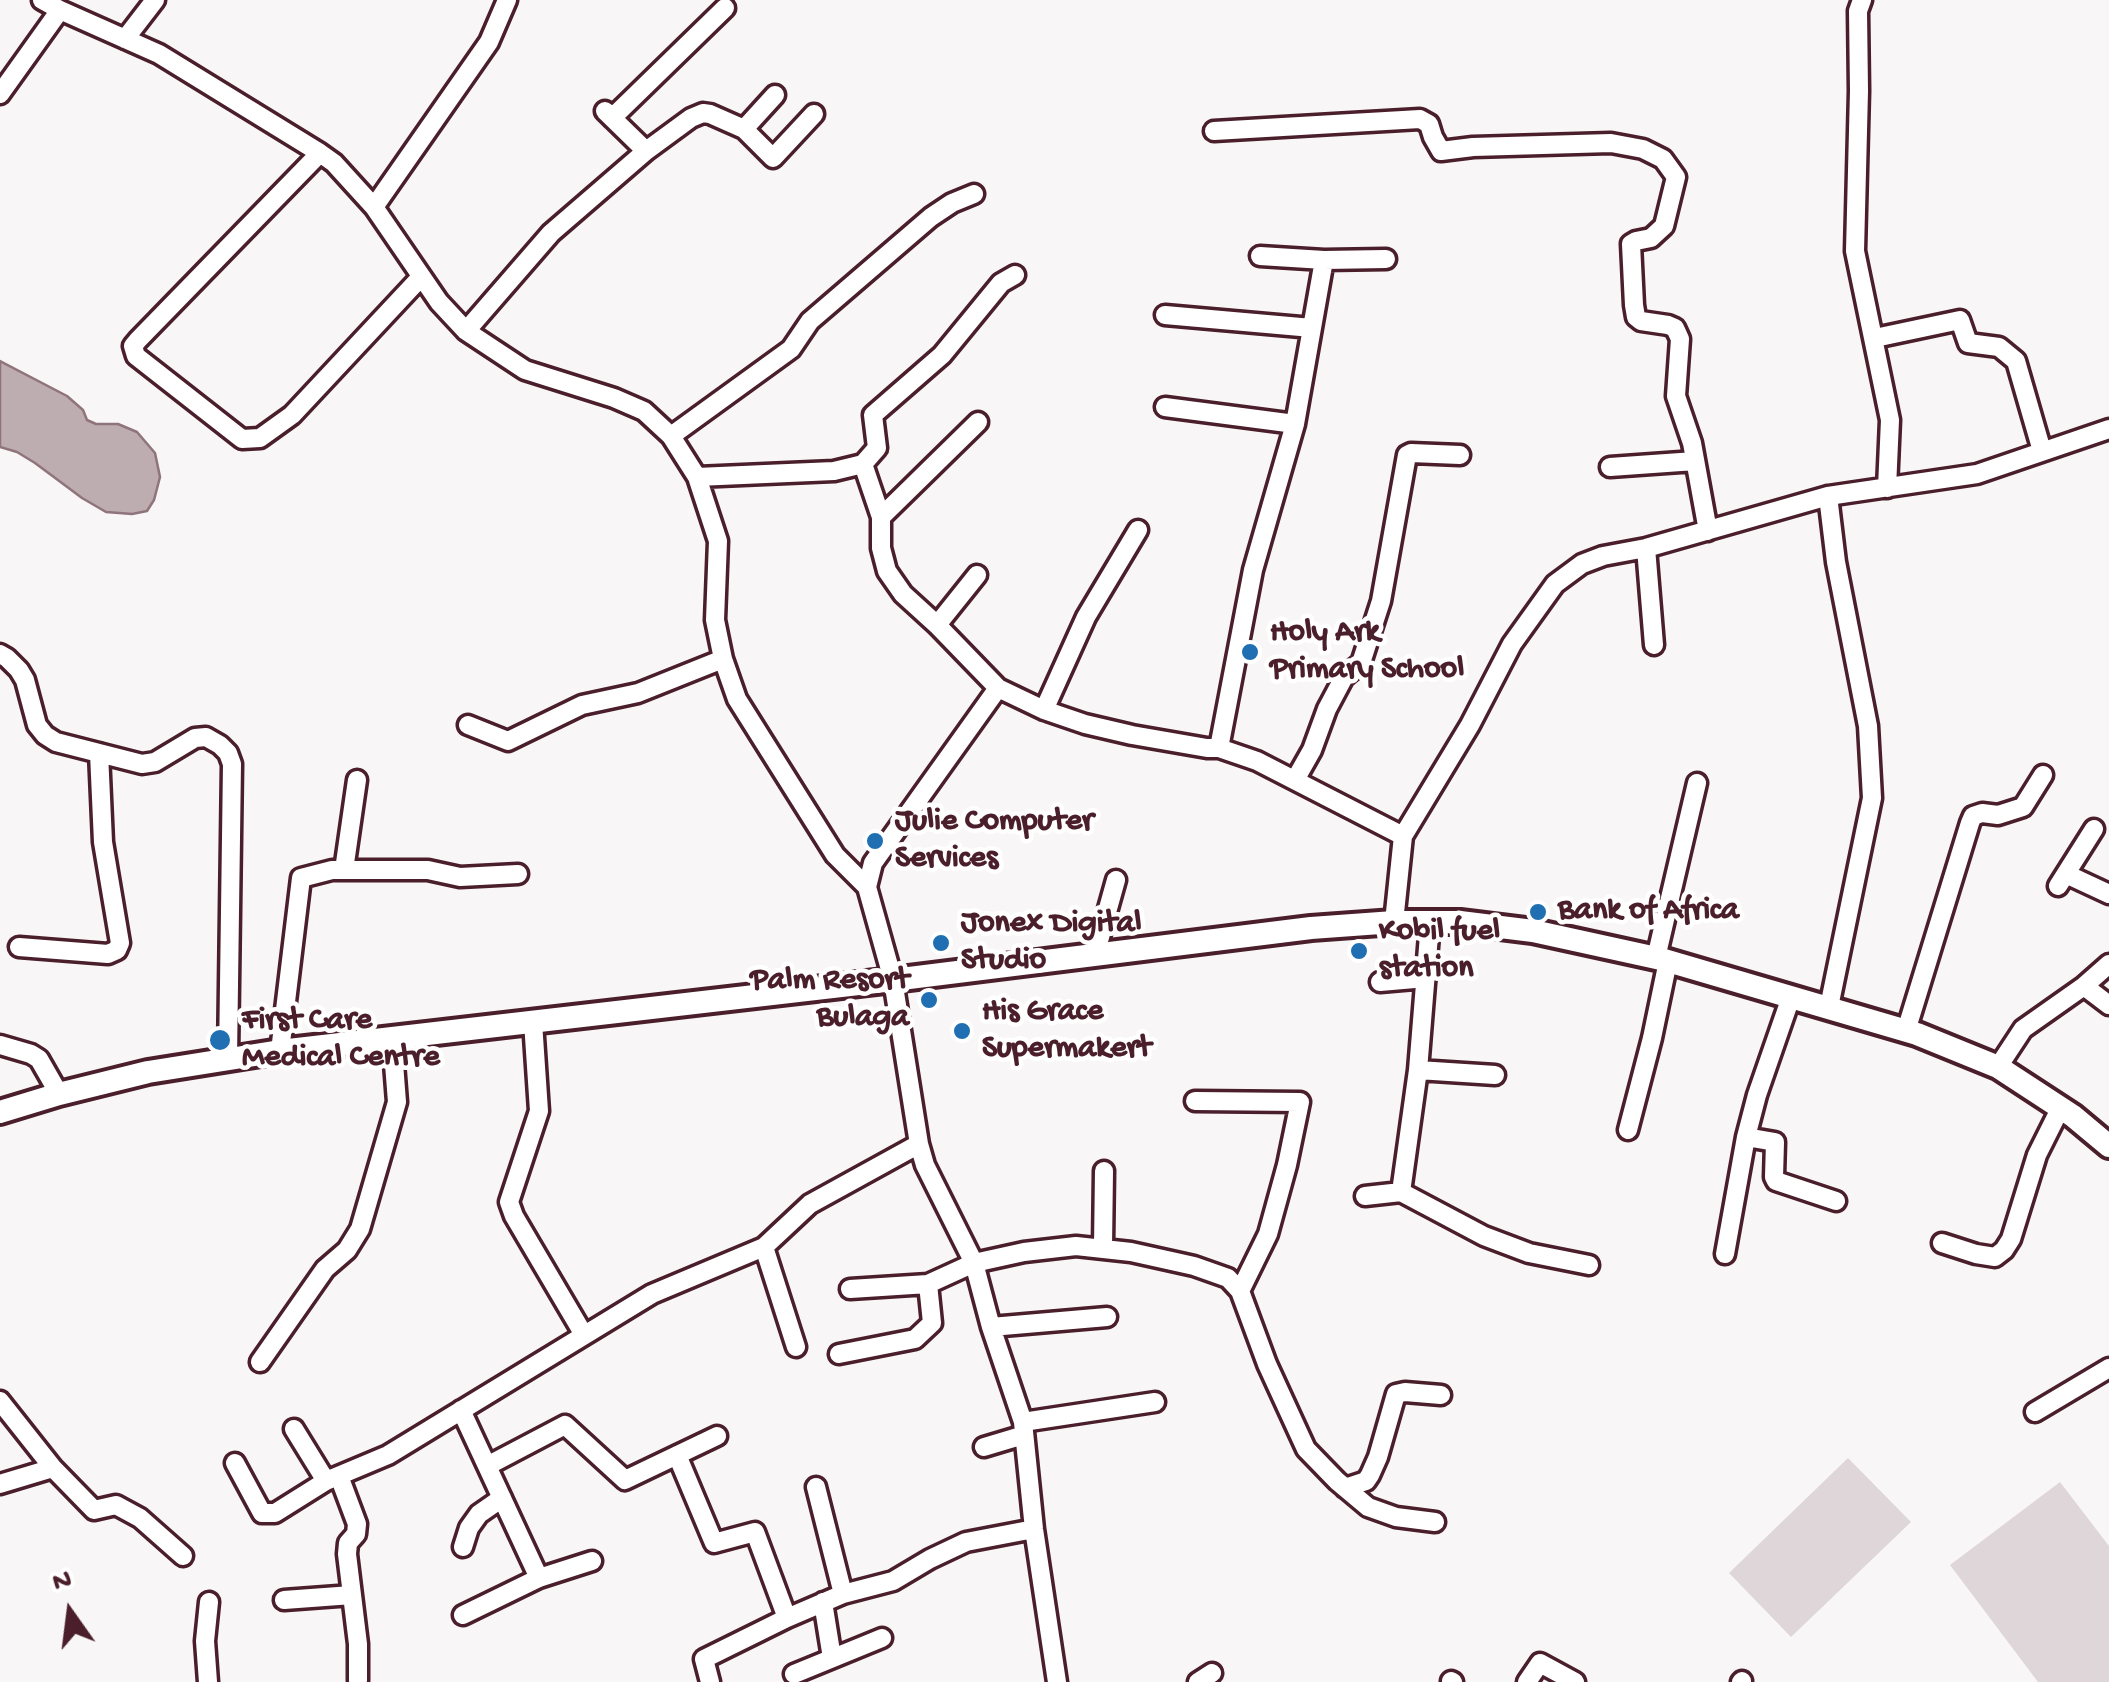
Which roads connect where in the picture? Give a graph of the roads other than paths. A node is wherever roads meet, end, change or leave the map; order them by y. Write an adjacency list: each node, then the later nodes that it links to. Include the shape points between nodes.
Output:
1 (42, 0): 6 (street)
2 (155, 0): 7 (street)
3 (507, 0): 16 (street, via 489,42)
4 (1862, 0): 25 (street, via 1854,252)
5 (725, 8): 13 (street, via 608,114)
6 (60, 10): 7 (street); 8 (street)
7 (125, 39): 14 (street)
8 (0, 94)
9 (775, 95): 11 (street)
10 (814, 114): 11 (street, via 773,158)
11 (744, 129): 13 (street, via 703,113)
12 (1214, 131): 33 (street, via 1420,118 1441,150 1611,143 1663,159 1676,177 1664,226 1631,244 1634,305 1641,321 1675,328 1680,339 1676,396)
13 (646, 151): 24 (street, via 551,233)
14 (320, 153): 16 (street); 21 (street, via 138,340 136,356 242,440 260,438 292,415)
15 (974, 194): 30 (street, via 931,217 810,321 791,348)
16 (374, 206): 21 (street)
17 (1260, 256): 19 (street)
18 (1386, 259): 19 (street)
19 (1324, 260): 23 (street)
20 (1015, 275): 34 (street, via 1001,282 942,355 873,415 877,448)
21 (421, 276): 24 (street)
22 (1165, 315): 23 (street)
23 (1312, 328): 28 (street)
24 (466, 331): 30 (street, via 525,370 644,411)
25 (1874, 338): 31 (street, via 1960,320 1968,343 1999,347 2016,362); 37 (street, via 1890,420)
26 (1165, 407): 28 (street)
27 (978, 422): 39 (street)
28 (1296, 424): 51 (street, via 1253,570)
29 (2109, 429): 31 (street)
30 (672, 436): 36 (street)
31 (2042, 451): 37 (street, via 1977,474)
32 (1460, 456): 55 (street, via 1407,455 1380,601 1360,663 1344,677)
33 (1695, 461): 35 (street); 41 (street)
34 (863, 464): 36 (street); 39 (street)
35 (1610, 467)
36 (697, 477): 47 (street, via 718,541 715,620)
37 (1887, 488): 38 (street)
38 (1828, 496): 41 (street); 76 (street, via 1868,726 1872,798)
39 (880, 517): 44 (street, via 887,572)
40 (1138, 530): 49 (street, via 1086,617)
41 (1708, 531): 42 (street)
42 (1646, 548): 45 (street); 58 (street, via 1582,564 1555,584 1512,644)
43 (977, 576): 44 (street)
44 (938, 625): 48 (street)
45 (1654, 645)
46 (0, 654): 52 (street, via 25,680 45,736)
47 (723, 659): 50 (street, via 638,693 582,704 508,742); 62 (street, via 737,699 778,766 836,856)
48 (998, 688): 49 (street); 62 (street, via 873,862)
49 (1044, 710): 51 (street, via 1132,735)
50 (468, 724)
51 (1219, 748): 55 (street)
52 (99, 753): 66 (street, via 103,842 120,944 108,954); 82 (street, via 142,764 206,737 228,753)
53 (2042, 776): 78 (street, via 2023,807 1973,816)
54 (357, 780): 59 (street)
55 (1294, 780): 58 (street)
56 (1697, 783): 68 (street)
57 (2094, 830): 63 (street, via 2062,880)
58 (1403, 836): 64 (street)
59 (344, 870): 60 (street); 81 (street, via 301,878)
60 (518, 874)
61 (1116, 880): 67 (street)
62 (867, 888): 71 (street)
63 (2109, 894)
64 (1394, 922): 65 (main road); 67 (main road)
65 (1430, 924): 68 (main road, via 1533,931); 70 (street)
66 (20, 947)
67 (1095, 955): 71 (main road)
68 (1662, 959): 74 (main road); 90 (street, via 1652,1038)
69 (2109, 964): 73 (street)
70 (1426, 978): 72 (street); 84 (street)
71 (893, 980): 77 (main road); 92 (street)
72 (1380, 982)
73 (2084, 986): 75 (street); 83 (street, via 2023,1030)
74 (1792, 997): 76 (main road); 91 (street)
75 (2109, 1006)
76 (1829, 1007): 78 (main road)
77 (533, 1022): 79 (main road); 109 (street, via 539,1111 509,1202)
78 (1906, 1031): 83 (main road)
79 (392, 1038): 81 (main road); 112 (street, via 397,1102 360,1229)
80 (0, 1045): 86 (street, via 39,1060)
81 (280, 1051): 82 (main road)
82 (228, 1058): 86 (main road)
83 (1998, 1067): 88 (main road)
84 (1418, 1070): 85 (street); 95 (street)
85 (1494, 1075)
86 (59, 1094): 89 (main road)
87 (1195, 1101): 106 (street, via 1300,1102 1268,1234)
88 (2060, 1109): 93 (main road); 98 (street, via 2004,1250 1976,1254)
89 (0, 1112)
90 (1628, 1130)
91 (1746, 1137): 97 (street, via 1775,1142 1776,1181); 101 (street)
92 (919, 1144): 99 (street, via 810,1204); 102 (street)
93 (2109, 1146)
94 (1104, 1171): 100 (street)
95 (1401, 1192): 96 (street); 103 (street, via 1529,1254)
96 (1364, 1196)
97 (1836, 1202)
98 (1942, 1242)
99 (764, 1247): 109 (street, via 652,1294); 110 (street)
100 (1103, 1248): 102 (street); 106 (street, via 1211,1272)
101 (1725, 1254)
102 (974, 1262): 104 (street); 108 (street)
103 (1589, 1266)
104 (928, 1284): 105 (street); 111 (street, via 932,1323 914,1340)
105 (850, 1289)
106 (1240, 1291): 130 (street, via 1306,1449)
107 (1107, 1316): 108 (street)
108 (991, 1327): 119 (street)
109 (584, 1335): 117 (street)
110 (796, 1347)
111 (838, 1354)
112 (260, 1362)
113 (2109, 1368): 118 (street)
114 (1441, 1394): 130 (street, via 1396,1394 1370,1474)
115 (0, 1402): 126 (street)
116 (1156, 1402): 119 (street)
117 (462, 1410): 125 (street); 127 (street, via 388,1455)
118 (2035, 1412)
119 (1024, 1428): 122 (street); 133 (street)
120 (294, 1429): 127 (street)
121 (717, 1436): 123 (street)
122 (984, 1447)
123 (677, 1456): 125 (street, via 625,1480 565,1424); 144 (street, via 714,1543 755,1532)
124 (235, 1462): 127 (street, via 262,1513 276,1513)
125 (487, 1466): 131 (street)
126 (53, 1468): 128 (street); 135 (street, via 94,1510 116,1505)
127 (333, 1478): 138 (street, via 357,1524 348,1542)
128 (0, 1484)
129 (816, 1487): 139 (street)
130 (1346, 1488): 132 (street, via 1368,1507)
131 (502, 1498): 134 (street, via 480,1514); 137 (street)
132 (1435, 1522)
133 (1034, 1529): 139 (street, via 966,1542 893,1582); 151 (street)
134 (463, 1547)
135 (183, 1556)
136 (592, 1561): 137 (street)
137 (539, 1578): 143 (street)
138 (352, 1594): 140 (street); 148 (street)
139 (842, 1594): 142 (street)
140 (284, 1600)
141 (209, 1602): 149 (street)
142 (823, 1602): 144 (street); 146 (street)
143 (463, 1615)
144 (787, 1618): 150 (street, via 704,1659)
145 (882, 1638): 146 (street)
146 (832, 1658): 147 (street)
147 (794, 1674)
148 (358, 1680)
149 (208, 1682)
150 (710, 1682)
151 (1056, 1682)
152 (1527, 1682): 153 (street, via 1540,1663)
153 (1575, 1682)

